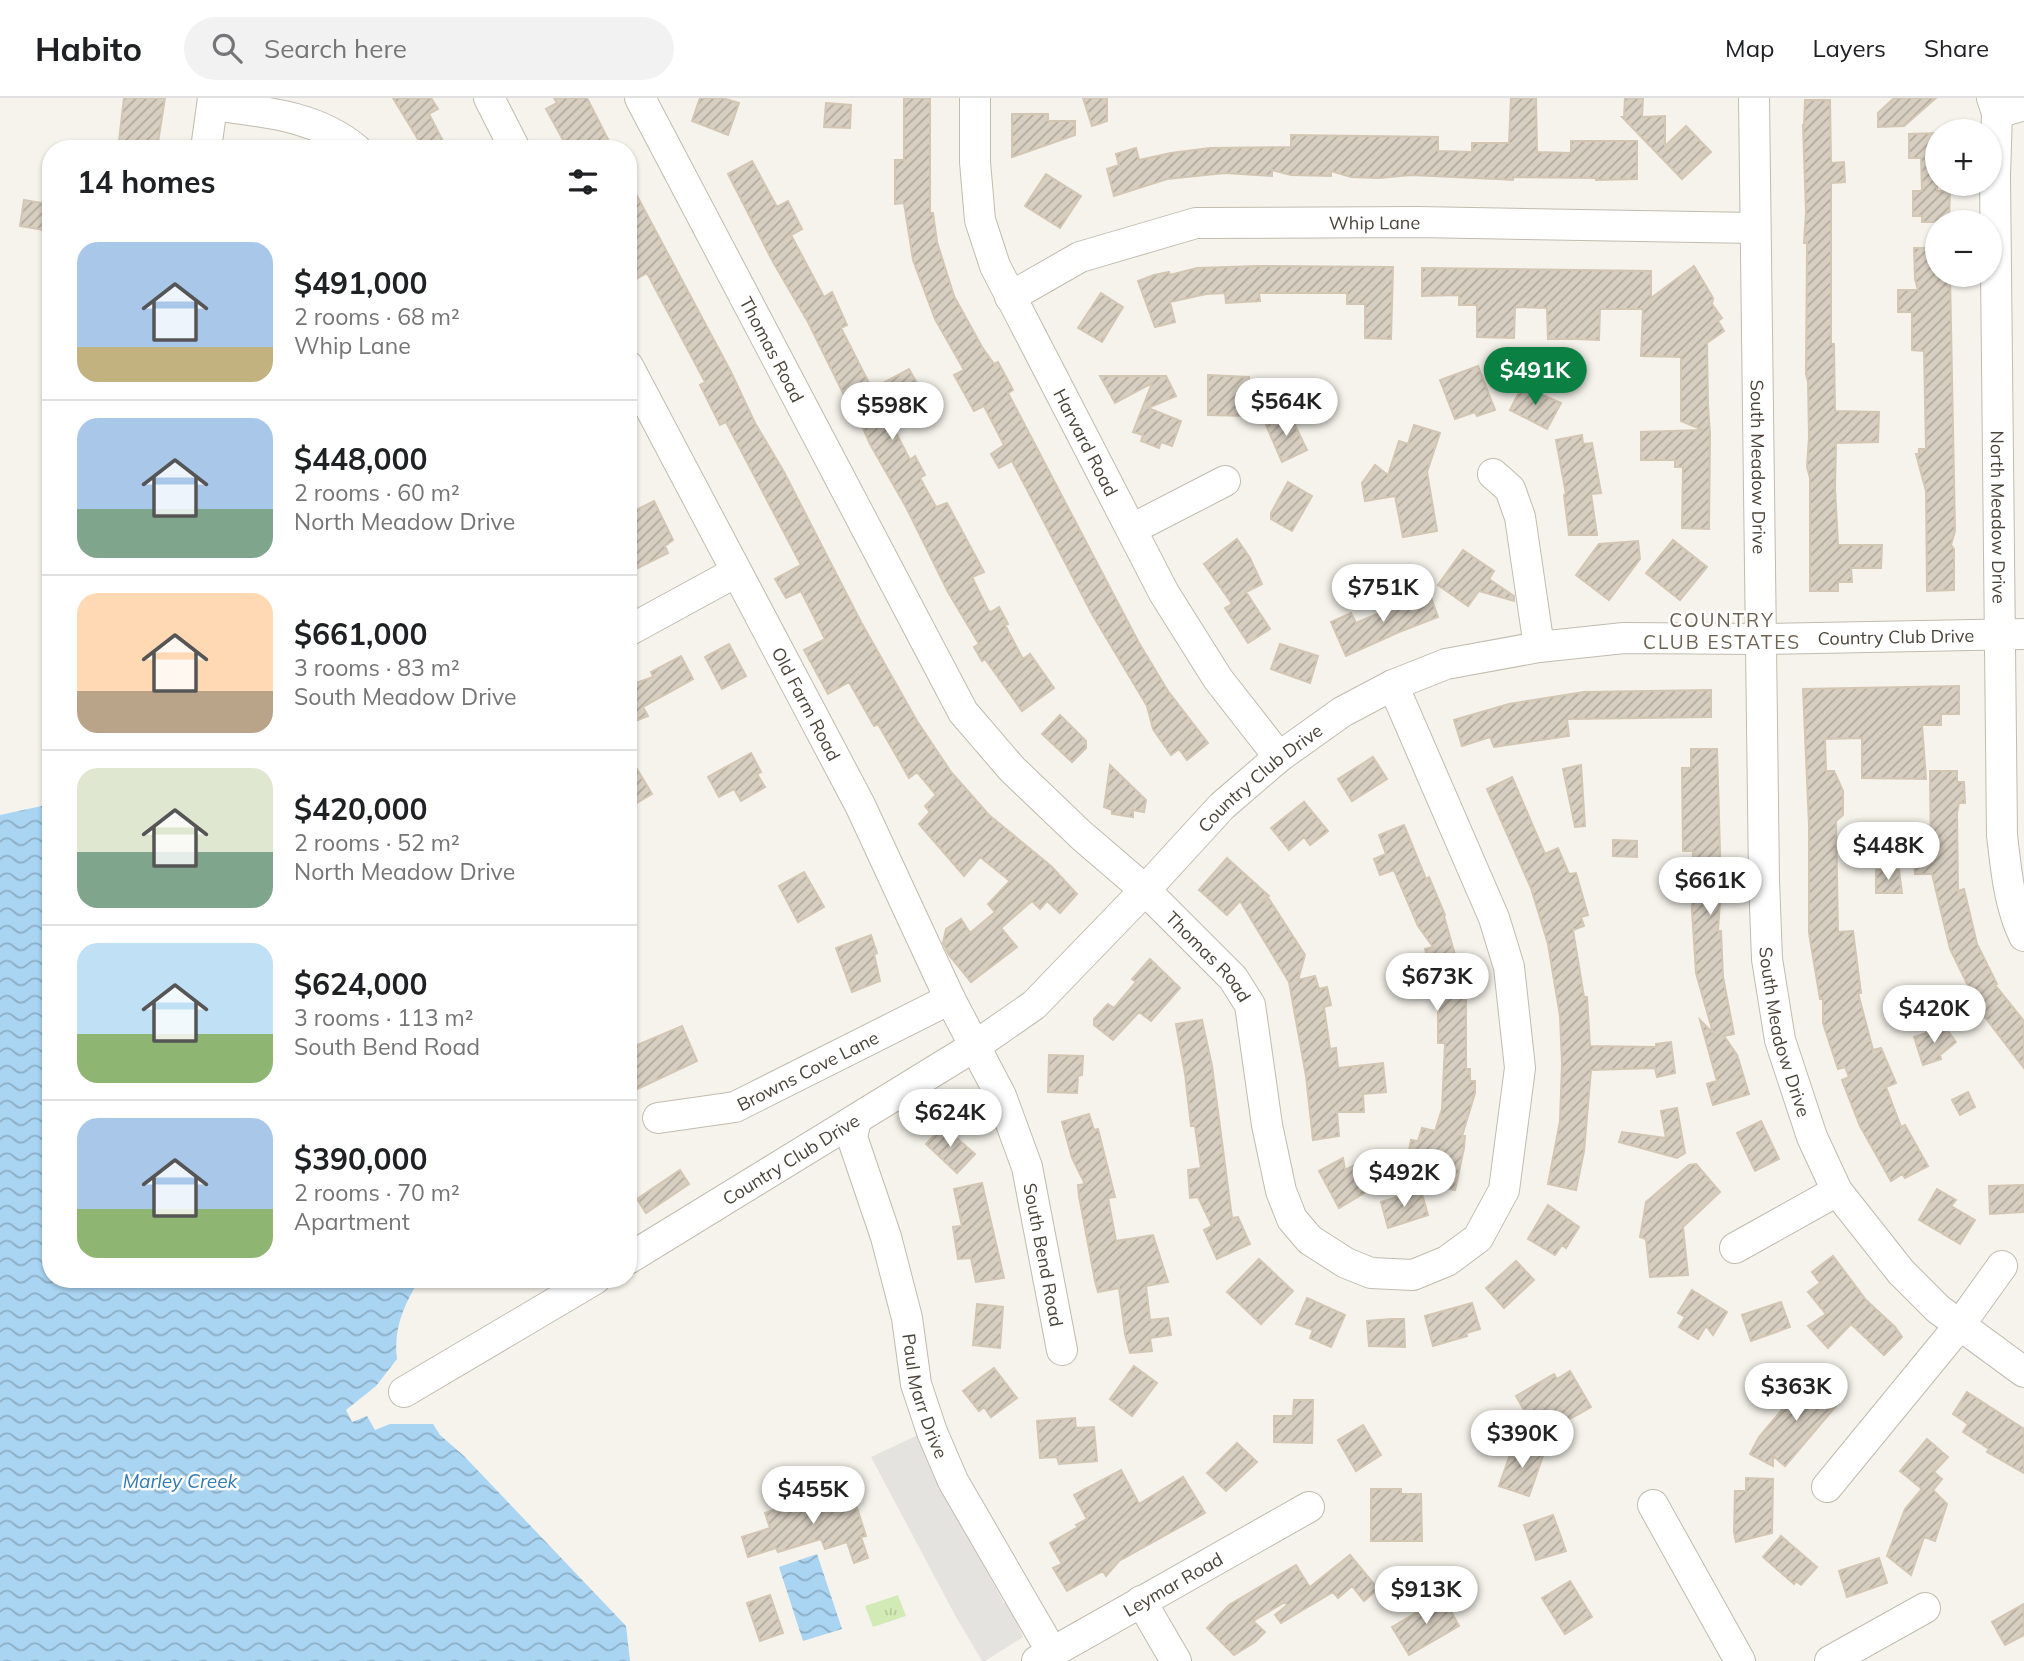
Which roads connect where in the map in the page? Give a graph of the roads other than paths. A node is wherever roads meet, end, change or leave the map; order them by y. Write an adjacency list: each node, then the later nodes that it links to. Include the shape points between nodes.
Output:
1 (489, 98): 9 (street)
2 (640, 98): 23 (street, Thomas Road, via 963,712 1012,769)
3 (975, 98): 11 (street, Harvard Road, via 980,220)
4 (1754, 98): 10 (street, South Meadow Drive)
5 (213, 102): 7 (street); 8 (street, via 294,117)
6 (2005, 105): 18 (street, North Meadow Drive, via 1995,176)
7 (207, 140)
8 (343, 140)
9 (510, 140)
10 (1755, 228): 11 (street, Whip Lane, via 1196,223 1080,257); 19 (street, South Meadow Drive)
11 (1010, 297): 15 (street, Harvard Road)
12 (637, 383): 16 (street, Old Farm Road)
13 (1493, 474): 20 (street, via 1510,489 1520,517)
14 (1225, 481): 15 (street)
15 (1132, 529): 22 (street, Harvard Road, via 1164,593 1218,679)
16 (736, 572): 17 (street); 25 (street, Old Farm Road, via 860,805)
17 (637, 626)
18 (2012, 634): 19 (street, Country Club Drive); 24 (street, North Meadow Drive, via 2002,835 2008,880)
19 (1762, 639): 20 (street, Country Club Drive, via 1624,638); 29 (street, South Meadow Drive, via 1767,959 1780,1040 1812,1137)
20 (1539, 647): 21 (street, Country Club Drive, via 1446,664)
21 (1393, 685): 22 (street, Country Club Drive, via 1342,712); 23 (street, Thomas Road, via 1494,918 1509,967 1520,1068 1504,1191 1478,1238 1447,1261 1413,1275 1371,1273 1310,1240 1292,1219 1281,1191 1250,1005 1233,978)
22 (1279, 757): 23 (street, Country Club Drive, via 1222,806)
23 (1145, 891): 26 (street, Country Club Drive, via 1034,1005)
24 (2024, 936)
25 (950, 999): 26 (street, Old Farm Road); 27 (street, Browns Cove Lane, via 735,1107)
26 (975, 1046): 28 (street, Country Club Drive); 35 (street, South Bend Road, via 1001,1096 1027,1167)
27 (658, 1118)
28 (856, 1120): 31 (street, Country Club Drive); 43 (street, Paul Marr Drive, via 852,1137 887,1237 931,1444)
29 (1837, 1191): 30 (street); 34 (street, South Meadow Drive, via 1901,1272)
30 (1735, 1248)
31 (637, 1254)
32 (2003, 1266): 34 (street)
33 (580, 1288): 37 (street)
34 (1959, 1326): 36 (street, South Meadow Drive); 38 (street)
35 (1062, 1350)
36 (2024, 1372)
37 (404, 1392)
38 (1826, 1487)
39 (1653, 1505): 45 (street)
40 (1309, 1507): 41 (street, Leymar Road)
41 (1141, 1601): 43 (street, Leymar Road); 44 (street)
42 (1925, 1608): 46 (street)
43 (1044, 1656)
44 (1176, 1661)
45 (1740, 1661)
46 (1830, 1661)

